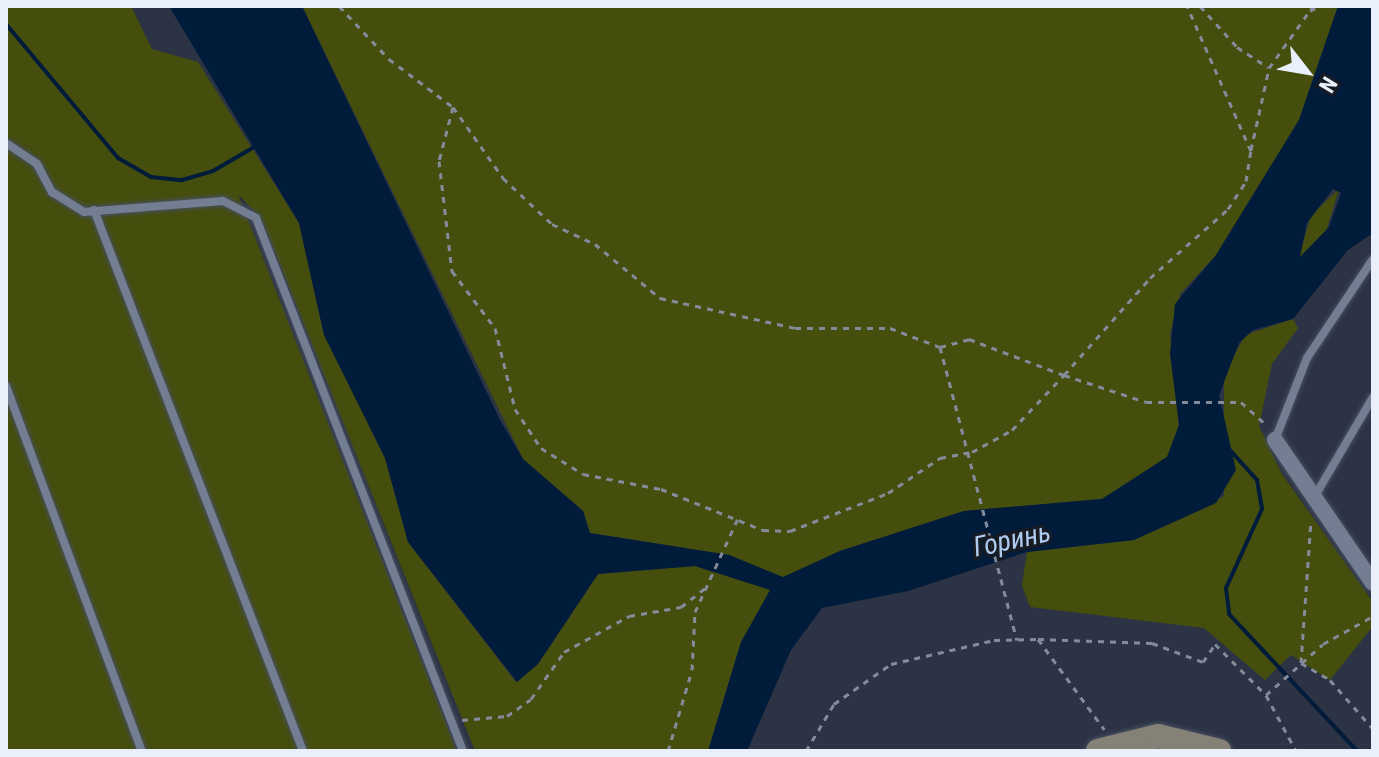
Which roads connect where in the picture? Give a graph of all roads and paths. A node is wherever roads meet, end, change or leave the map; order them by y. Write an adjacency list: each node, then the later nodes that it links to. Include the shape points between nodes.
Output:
1 (339, 6): 7 (path, via 389,59)
2 (1187, 6): 9 (path)
3 (1200, 6): 6 (path, via 1237,47)
4 (1319, 6): 5 (path)
5 (1312, 8): 6 (path)
6 (1269, 68): 9 (path)
7 (453, 107): 12 (path, via 503,178 552,224 595,244 660,298 795,328 890,328); 19 (path, via 439,161 452,271 495,328 515,409 541,448 583,474 661,489)
8 (6, 143): 10 (lane, via 32,158 67,204)
9 (1251, 151): 13 (path, via 1246,181 1228,209 1150,278)
10 (94, 210): 27 (lane, via 223,201 242,206 259,223); 31 (lane)
11 (1373, 259): 16 (lane, via 1307,358)
12 (940, 347): 13 (path, via 969,339); 17 (path)
13 (1064, 375): 16 (path, via 1173,404 1241,402 1263,417); 17 (path, via 1012,430)
14 (6, 386): 30 (lane)
15 (1373, 397): 18 (lane, via 1342,440)
16 (1275, 440): 18 (street)
17 (972, 452): 19 (path, via 940,458 888,493 790,531 763,530); 24 (path)
18 (1313, 502): 20 (street); 25 (path)
19 (738, 518): 21 (path)
20 (1373, 583)
21 (707, 587): 27 (path, via 681,607 629,616 564,652 531,699 507,716 471,722); 33 (path)
22 (1373, 616): 25 (path)
23 (1038, 639): 24 (path); 26 (path, via 1152,643 1203,662 1215,644); 29 (path)
24 (1018, 641): 34 (path, via 946,648 862,678 834,704)
25 (1301, 663): 26 (path); 28 (path, via 1330,680)
26 (1266, 695): 36 (path)
27 (449, 713): 32 (lane)
28 (1373, 729)
29 (1105, 748): 35 (street, via 1158,736)
30 (142, 751)
31 (303, 751)
32 (463, 751)
33 (668, 751)
34 (806, 751)
35 (1219, 751)
36 (1296, 751)

